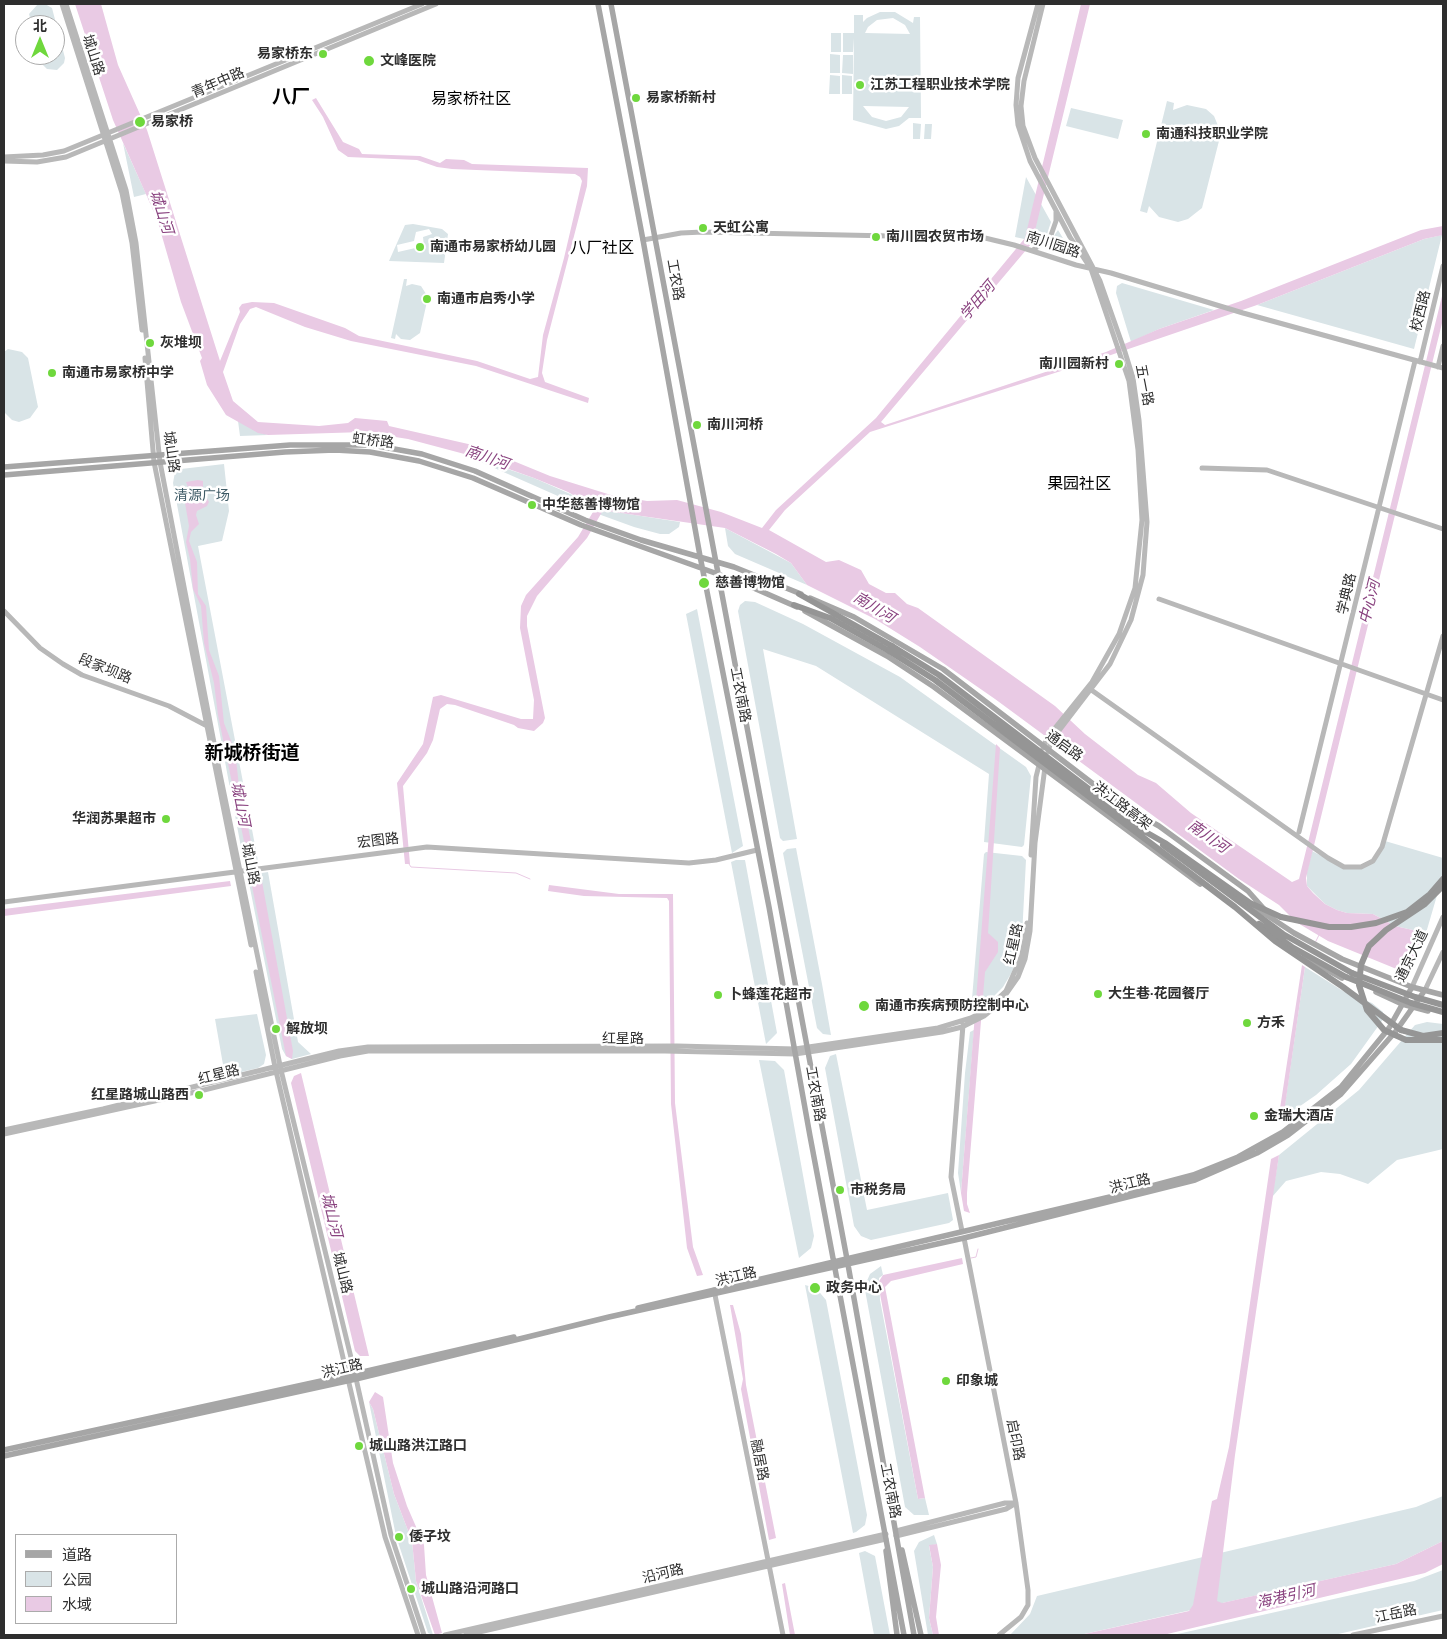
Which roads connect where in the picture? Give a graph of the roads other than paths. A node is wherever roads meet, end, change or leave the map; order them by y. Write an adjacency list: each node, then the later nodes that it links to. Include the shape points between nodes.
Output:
1 (62, 4): 10 (main road, 城山路)
2 (66, 4): 10 (main road, 城山路)
3 (422, 4): 9 (main road, 青年中路)
4 (436, 4): 9 (main road, 青年中路)
5 (598, 4): 15 (main road, 工农路)
6 (611, 4): 14 (main road, 工农路)
7 (1038, 4): 13 (main road, 五一路, via 1018,78 1016,104 1022,140)
8 (1044, 4): 18 (main road, 五一路, via 1024,81 1021,106 1028,143)
9 (146, 122): 10 (main road, 青年中路)
10 (107, 138): 11 (main road, 青年中路, via 43,155); 12 (main road, 青年中路, via 66,157 37,162); 22 (main road, 城山路, via 132,243)
11 (4, 157)
12 (4, 161)
13 (1056, 212): 16 (main road, via 1050,238); 18 (main road, 五一路)
14 (655, 237): 15 (main road, 南川园路); 16 (main road, 南川园路, via 681,232 961,236); 30 (main road, 工农路)
15 (643, 240): 29 (main road, 工农路)
16 (1030, 250): 18 (main road, 南川园路)
17 (1443, 266): 20 (main road, 校西路)
18 (1093, 269): 20 (main road, 南川园路); 40 (main road, 五一路, via 1123,353 1129,381 1138,450 1142,520 1141,551 1127,616)
19 (1443, 346): 21 (main road)
20 (1419, 362): 21 (main road, 南川园路); 26 (main road, 学典路)
21 (1439, 367)
22 (157, 459): 23 (main road, 虹桥路); 25 (main road, 虹桥路); 27 (main road, 虹桥路, via 335,450 370,452 419,461 473,478); 43 (main road, 城山路)
23 (4, 468)
24 (1202, 468): 26 (main road, via 1267,470)
25 (4, 475)
26 (1379, 507): 28 (main road); 39 (main road, 学典路)
27 (596, 527): 29 (main road, 虹桥路); 31 (main road, 虹桥路)
28 (1443, 530)
29 (700, 556): 30 (main road, 虹桥路); 31 (main road, 工农南路)
30 (715, 560): 32 (main road, 工农南路); 33 (main road, 通启路)
31 (703, 569): 32 (main road, 虹桥路); 50 (main road, 工农南路)
32 (718, 574): 35 (main road); 70 (main road, 工农南路)
33 (799, 594): 38 (highway, 洪江路高架); 44 (main road, 通启路, via 854,616 943,670)
34 (1159, 599): 39 (main road)
35 (794, 604): 38 (highway, 洪江路高架); 45 (main road, via 903,666)
36 (4, 611): 43 (main road, 段家坝路, via 40,648 82,675 169,706)
37 (1443, 636): 41 (main road)
38 (891, 648): 48 (highway, 洪江路高架, bridge, via 939,675); 55 (highway, 洪江路高架, bridge)
39 (1342, 665): 41 (main road); 49 (main road, 学典路)
40 (1090, 688): 41 (main road, via 1328,858 1344,867 1354,868 1373,860 1382,847); 44 (main road, 五一路, via 1049,740)
41 (1426, 694): 42 (main road)
42 (1443, 700)
43 (209, 727): 51 (main road, 城山路)
44 (1046, 749): 45 (main road, 五一路); 46 (main road, 五一路); 47 (main road, 通启路)
45 (1039, 765): 46 (main road); 66 (main road, 红星路, via 1025,942 1006,991)
46 (1044, 770): 62 (main road, via 1283,944 1338,976); 66 (main road, 红星路, via 1026,959 1008,993 984,1016)
47 (1122, 806): 57 (main road, 通启路, via 1139,825); 57 (main road, via 1147,818 1248,891)
48 (1144, 831): 52 (highway, bridge, via 1250,902 1280,917 1309,924 1351,927 1392,919 1419,903); 63 (highway, 洪江路高架, bridge, via 1301,946 1375,983)
49 (1299, 832)
50 (757, 850): 51 (main road, 宏图路, via 689,863 459,848 410,848); 71 (main road, 工农南路)
51 (238, 872): 54 (main road, 宏图路); 72 (main road, 城山路)
52 (1443, 880)
53 (1443, 886): 69 (highway, bridge, via 1425,904 1386,930 1369,946 1361,965 1360,985 1367,1010 1384,1030 1406,1040)
54 (4, 902)
55 (1235, 907): 65 (highway, 洪江路高架, bridge, via 1292,947 1346,977); 68 (highway, bridge, via 1275,941 1390,1024 1418,1035)
56 (1443, 918): 59 (main road, 通京大道)
57 (1282, 926): 59 (main road, 通启路, via 1342,959)
58 (1443, 952): 60 (main road, 通京大道)
59 (1412, 987): 60 (main road, 通启路); 62 (main road, 通京大道)
60 (1425, 990): 61 (main road, 通启路); 64 (main road, 通京大道)
61 (1443, 996)
62 (1402, 1004): 64 (main road); 75 (main road, 洪江路, via 1389,1028 1341,1087 1283,1132 1254,1149 1193,1175)
63 (1443, 1005)
64 (1415, 1008): 65 (main road); 75 (main road, 洪江路, via 1341,1094 1288,1135 1258,1153 1195,1180)
65 (1443, 1013)
66 (969, 1021): 67 (main road, 启印路); 70 (main road, 红星路)
67 (962, 1027): 70 (main road, 红星路); 75 (main road, 启印路, via 951,1177)
68 (1443, 1033)
69 (1443, 1040)
70 (808, 1050): 71 (main road, 红星路); 76 (main road, 工农南路)
71 (795, 1052): 72 (main road, 红星路, via 665,1048 368,1052); 77 (main road, 工农南路)
72 (278, 1069): 73 (main road, 红星路); 74 (main road, 红星路, via 200,1091); 79 (main road, 城山路); 80 (main road, 城山路)
73 (4, 1130)
74 (4, 1134)
75 (963, 1235): 76 (main road, 洪江路); 83 (main road, 启印路)
76 (848, 1261): 77 (main road, 洪江路); 84 (main road, 工农南路)
77 (835, 1264): 78 (main road, 洪江路); 85 (main road, 工农南路)
78 (715, 1292): 79 (main road, 洪江路); 86 (main road, 融居路)
79 (356, 1376): 80 (main road, 洪江路); 90 (main road, 城山路, via 391,1534)
80 (348, 1378): 81 (main road, 洪江路); 82 (main road, 洪江路); 89 (main road, 城山路, via 385,1537)
81 (4, 1450)
82 (4, 1456)
83 (1016, 1503): 84 (main road, via 1006,1509); 97 (main road, 启印路, via 1028,1605 1021,1617)
84 (896, 1534): 88 (main road, via 905,1559); 96 (main road, 工农南路)
85 (886, 1536): 86 (main road, 沿河路); 94 (main road, via 886,1562); 95 (main road, 工农南路)
86 (768, 1564): 91 (main road, 沿河路); 92 (main road, 沿河路); 93 (main road, 融居路)
87 (1443, 1616): 98 (main road, 江岳路)
88 (921, 1634)
89 (418, 1635)
90 (424, 1635)
91 (445, 1635)
92 (466, 1635)
93 (783, 1635)
94 (897, 1635)
95 (904, 1635)
96 (913, 1635)
97 (1000, 1635)
98 (1353, 1635)

